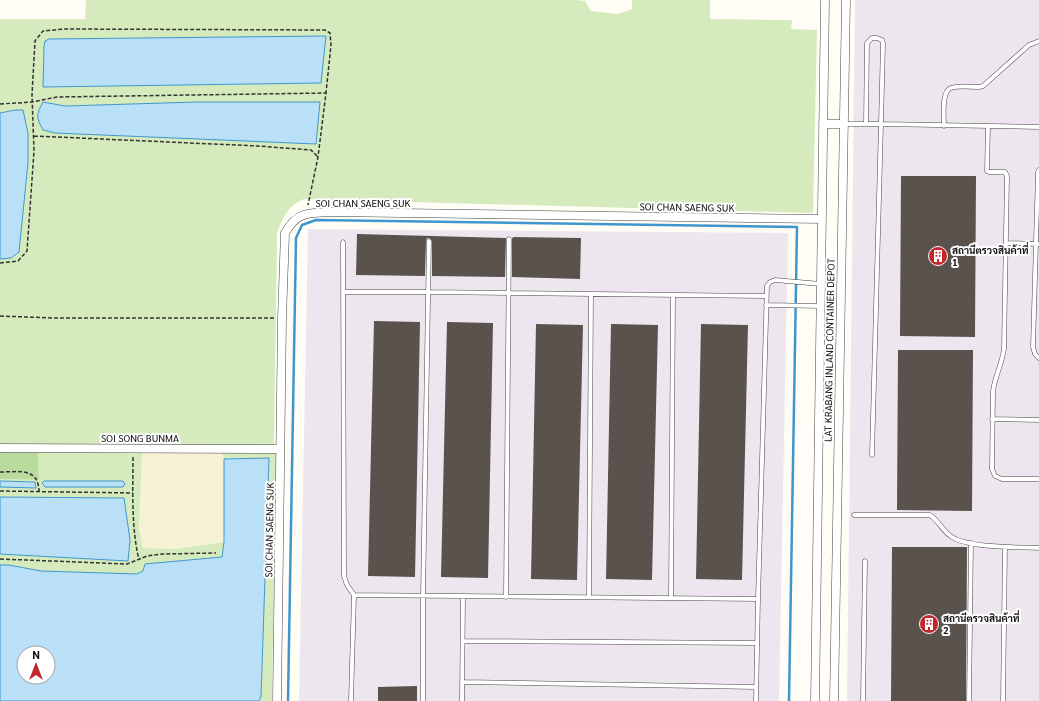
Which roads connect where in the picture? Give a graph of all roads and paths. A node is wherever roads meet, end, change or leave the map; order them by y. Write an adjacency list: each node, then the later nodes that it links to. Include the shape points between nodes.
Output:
1 (825, 0): 7 (street, LAT KRABANG INLAND CONTAINER DEPOT)
2 (846, 0): 8 (street, LAT KRABANG INLAND CONTAINER DEPOT)
3 (1039, 41): 11 (lane, via 1028,45 982,86 951,88 947,91 944,96)
4 (326, 93): 5 (path, via 57,97); 5 (path, via 331,45 330,33 325,30 65,29 43,31 35,41); 15 (path)
5 (32, 102): 6 (path); 14 (path)
6 (0, 104)
7 (823, 124): 8 (street); 19 (street, LAT KRABANG INLAND CONTAINER DEPOT)
8 (843, 124): 9 (lane); 76 (street, LAT KRABANG INLAND CONTAINER DEPOT)
9 (866, 124): 10 (lane); 10 (lane, via 867,43 872,38 877,38 882,40 883,44)
10 (881, 124): 11 (lane); 45 (lane)
11 (944, 126): 12 (lane)
12 (988, 126): 13 (lane); 23 (lane, via 987,171 1007,174)
13 (1039, 127)
14 (33, 136): 15 (path, via 304,149 311,150); 25 (path, via 27,251 18,260)
15 (318, 157): 18 (path)
16 (1039, 170): 17 (lane)
17 (1038, 203): 24 (lane)
18 (305, 213): 19 (street, SOI CHAN SAENG SUK); 37 (street, SOI CHAN SAENG SUK, via 290,224 285,233)
19 (822, 219): 26 (street, LAT KRABANG INLAND CONTAINER DEPOT)
20 (510, 239): 30 (lane)
21 (429, 241): 29 (lane)
22 (343, 242): 28 (lane)
23 (1006, 243): 24 (lane); 40 (lane, via 1004,349 1003,360 994,382)
24 (1037, 244): 27 (lane)
25 (0, 263)
26 (821, 284): 33 (lane, via 775,280 767,286); 35 (street, LAT KRABANG INLAND CONTAINER DEPOT)
27 (1037, 285): 38 (lane)
28 (344, 292): 29 (lane); 59 (lane, via 344,576)
29 (429, 292): 30 (lane); 60 (lane)
30 (509, 293): 31 (lane); 62 (lane)
31 (592, 294): 32 (lane); 63 (lane)
32 (672, 295): 33 (lane); 64 (lane)
33 (766, 296): 34 (lane)
34 (766, 305): 35 (lane); 65 (lane)
35 (821, 306): 75 (street, LAT KRABANG INLAND CONTAINER DEPOT)
36 (0, 316): 37 (path)
37 (282, 318): 44 (street, SOI CHAN SAENG SUK)
38 (1037, 324): 39 (lane, via 1033,347)
39 (1039, 358)
40 (992, 419): 41 (lane); 47 (lane, via 991,466 994,474 1002,479)
41 (1039, 420)
42 (0, 448): 43 (street, SOI SONG BUNMA)
43 (133, 448): 44 (street, SOI SONG BUNMA); 50 (path)
44 (280, 449): 70 (street, SOI CHAN SAENG SUK)
45 (872, 455)
46 (0, 472): 49 (path, via 30,473 39,484)
47 (1039, 479)
48 (0, 491): 49 (path)
49 (39, 491): 50 (path)
50 (133, 493): 57 (path, via 133,523)
51 (854, 515): 52 (lane, via 930,515 951,536)
52 (971, 543): 53 (lane); 78 (lane)
53 (1005, 547): 54 (lane); 79 (lane)
54 (1039, 548)
55 (216, 553): 57 (path, via 163,554)
56 (0, 560): 57 (path, via 127,564)
57 (139, 560)
58 (865, 561): 77 (lane)
59 (354, 596): 60 (lane); 71 (lane)
60 (423, 596): 61 (lane); 72 (lane)
61 (463, 596): 62 (lane); 66 (lane)
62 (506, 597): 63 (lane)
63 (589, 598): 64 (lane)
64 (671, 598): 65 (lane)
65 (758, 599): 67 (lane)
66 (463, 640): 67 (lane); 68 (lane)
67 (757, 643): 69 (lane)
68 (462, 682): 69 (lane); 73 (lane)
69 (756, 687): 74 (lane)
70 (277, 701)
71 (351, 701)
72 (423, 701)
73 (462, 701)
74 (756, 701)
75 (815, 701)
76 (834, 701)
77 (864, 701)
78 (969, 701)
79 (1003, 701)

